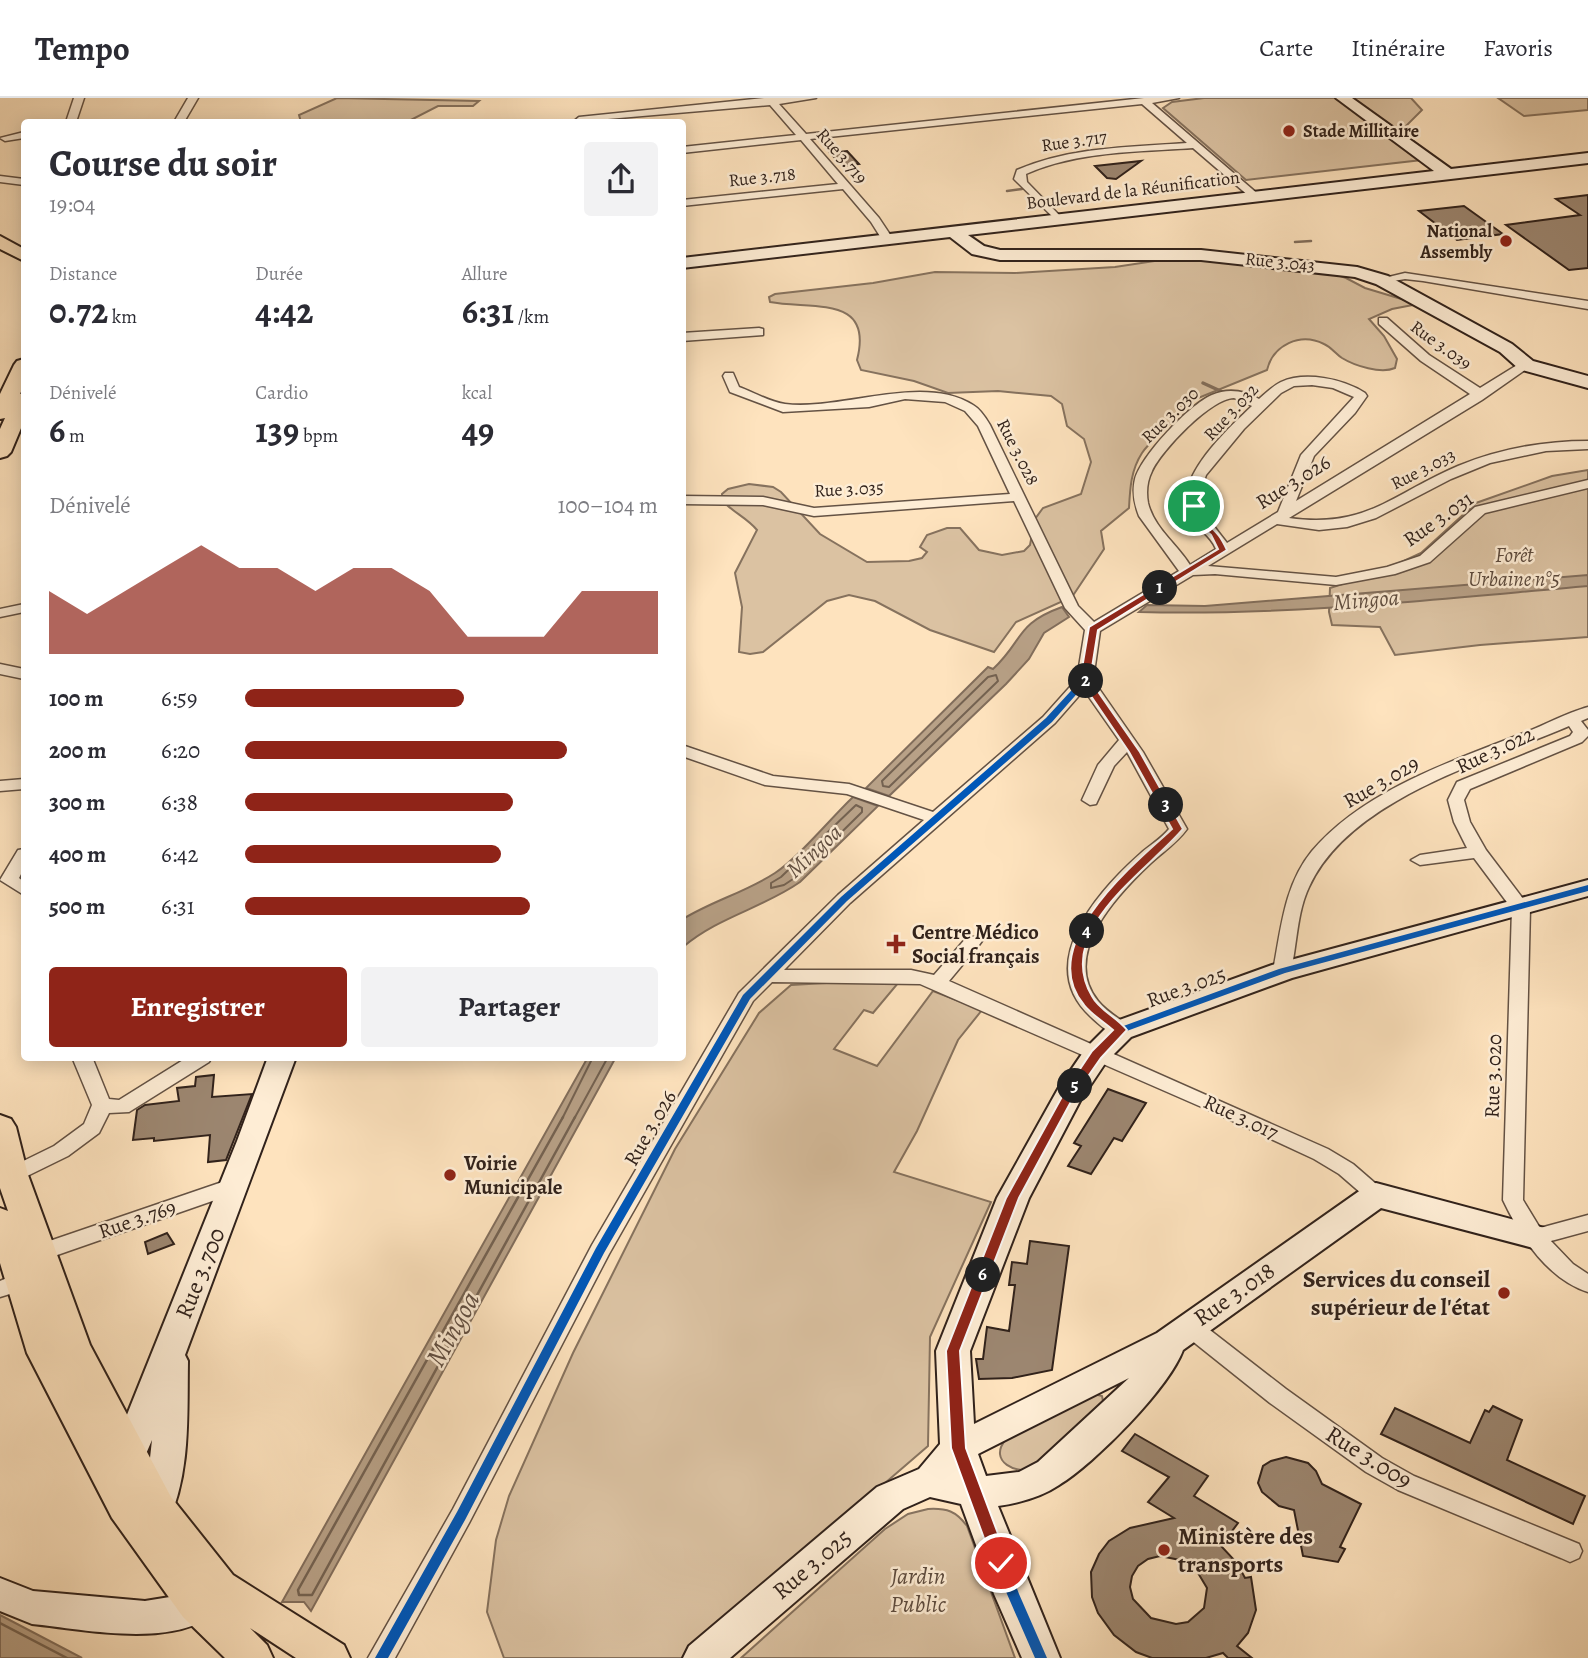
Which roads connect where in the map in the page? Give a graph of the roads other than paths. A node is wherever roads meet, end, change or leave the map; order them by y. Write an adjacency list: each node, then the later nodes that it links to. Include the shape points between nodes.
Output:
1 (79, 98): 8 (street)
2 (193, 98): 9 (street)
3 (811, 98): 6 (street)
4 (1174, 98): 7 (street)
5 (1343, 98): 17 (street)
6 (771, 100): 10 (street); 13 (street, Rue 3.719)
7 (1144, 101): 13 (street); 14 (street)
8 (72, 119)
9 (181, 119)
10 (597, 119)
11 (21, 135): 12 (street)
12 (5, 138)
13 (803, 138): 15 (street); 20 (street, Rue 3.719)
14 (1195, 145): 21 (street); 23 (street, Rue 3.717, via 1063,158 1021,172 1025,188)
15 (686, 150)
16 (1588, 158): 17 (street, Boulevard de la Réunification)
17 (1448, 174): 21 (street, Boulevard de la Réunification)
18 (0, 179): 19 (street)
19 (21, 182)
20 (845, 186): 22 (street, Rue 3.718); 25 (street, Rue 3.719)
21 (1254, 195): 23 (street, Boulevard de la Réunification)
22 (686, 203)
23 (1057, 218): 24 (street, Boulevard de la Réunification)
24 (951, 230): 25 (street, Boulevard de la Réunification); 30 (street, Rue 3.043, via 978,250 1000,255 1201,255 1341,269)
25 (887, 239): 28 (street, Boulevard de la Réunification)
26 (1, 245): 27 (main road); 29 (main road)
27 (21, 255)
28 (686, 263)
29 (21, 265)
30 (1382, 280): 31 (street, via 1423,278); 35 (street, Rue 3.043, via 1506,348)
31 (1588, 305)
32 (1383, 321): 39 (street, Rue 3.039, via 1425,358 1474,389)
33 (758, 332): 34 (street)
34 (686, 337)
35 (1525, 365): 38 (street, Rue 3.043); 39 (street, Rue 3.026)
36 (21, 371): 42 (main road)
37 (729, 376): 46 (street, Rue 3.028, via 734,389 783,408 869,403 905,395 947,398 970,408 984,425)
38 (1588, 382)
39 (1478, 397): 48 (street, Rue 3.026)
40 (1258, 404): 48 (street, Rue 3.032, via 1293,382 1344,386 1361,396 1312,449); 49 (street, Rue 3.032, via 1201,470 1195,487 1195,513); 50 (street, Rue 3.030, via 1242,395 1209,401 1157,453 1142,477 1141,507)
41 (21, 406): 44 (main road)
42 (0, 416)
43 (1588, 445): 48 (street, Rue 3.033, via 1541,447 1503,455 1360,519 1326,525)
44 (0, 452)
45 (1588, 484): 50 (street, Rue 3.031, via 1480,510 1424,559 1390,571 1336,581 1215,570)
46 (1019, 497): 47 (street, Rue 3.035, via 814,512 763,501); 53 (street, Rue 3.028, via 1072,607)
47 (686, 500)
48 (1280, 517): 49 (street, Rue 3.026)
49 (1223, 550): 50 (street, Rue 3.026)
50 (1186, 572): 53 (street, Rue 3.026)
51 (21, 609): 52 (street)
52 (0, 613)
53 (1093, 629): 56 (street)
54 (0, 669): 55 (street)
55 (21, 673)
56 (1085, 680): 58 (street); 63 (street, Rue 3.026, via 1049,720)
57 (1580, 715): 64 (street, Rue 3.022, via 1582,733 1577,738 1474,781 1457,793 1462,822); 71 (street, Rue 3.029, via 1431,778 1386,801 1332,839 1300,886)
58 (1127, 741): 62 (street, via 1106,765); 74 (street, via 1178,829 1119,884 1091,922 1078,951 1078,982 1088,1002)
59 (686, 751): 63 (street, via 771,781 849,789)
60 (21, 784): 61 (street)
61 (0, 786)
62 (1090, 800)
63 (937, 819): 72 (street, Rue 3.026, via 844,899)
64 (1478, 852): 66 (street); 69 (street, Rue 3.022)
65 (21, 859): 67 (street, via 9,880)
66 (1420, 860)
67 (21, 887)
68 (1588, 888): 69 (street, Rue 3.025)
69 (1521, 908): 71 (street, Rue 3.025); 86 (street, Rue 3.020, via 1513,1200)
70 (973, 942): 73 (street)
71 (1282, 971): 74 (street, Rue 3.025)
72 (765, 976): 73 (street, Rue 3.017, via 911,976); 101 (street, Rue 3.026, via 746,997 600,1251)
73 (937, 983): 75 (street, Rue 3.017)
74 (1121, 1030): 75 (street, Rue 3.025)
75 (1096, 1055): 83 (street, Rue 3.017, via 1321,1154); 91 (street, Rue 3.025, via 1013,1198 953,1351)
76 (84, 1061): 79 (street)
77 (196, 1061): 79 (street, via 122,1107)
78 (281, 1061): 82 (main road, Rue 3.700)
79 (102, 1105): 81 (street, via 92,1128 61,1151)
80 (0, 1127): 81 (main road)
81 (12, 1175): 87 (main road)
82 (234, 1186): 87 (street, Rue 3.769); 90 (main road, Rue 3.700)
83 (1376, 1195): 86 (street); 89 (street, Rue 3.018)
84 (0, 1222): 87 (main road)
85 (1588, 1223): 86 (street)
86 (1537, 1237): 88 (street, via 1556,1262)
87 (21, 1274): 92 (main road, via 73,1346)
88 (1588, 1284)
89 (1179, 1334): 91 (street); 94 (street, Rue 3.018, via 1151,1377 1050,1473 1020,1488); 96 (street, Rue 3.009, via 1406,1483)
90 (171, 1344): 92 (street, Rue 3.700); 95 (street, via 167,1466)
91 (958, 1448): 93 (street, Rue 3.025); 94 (street)
92 (122, 1471): 95 (main road)
93 (930, 1482): 94 (street); 102 (main road, Rue 3.025, via 890,1498)
94 (976, 1492): 103 (street)
95 (150, 1521): 98 (main road)
96 (1570, 1551)
97 (0, 1594): 98 (street, via 32,1607 122,1617 168,1616)
98 (217, 1603): 99 (main road); 100 (main road)
99 (253, 1658)
100 (330, 1658)
101 (381, 1658)
102 (702, 1658)
103 (1041, 1658)

